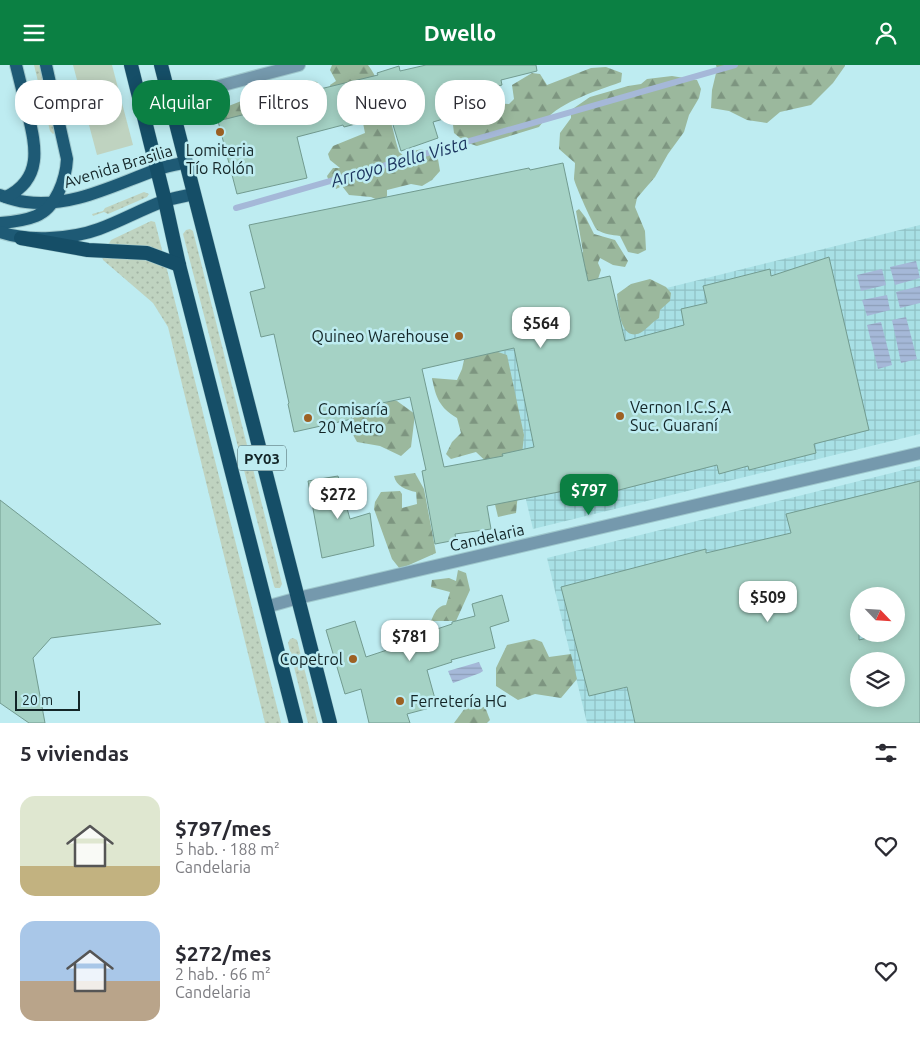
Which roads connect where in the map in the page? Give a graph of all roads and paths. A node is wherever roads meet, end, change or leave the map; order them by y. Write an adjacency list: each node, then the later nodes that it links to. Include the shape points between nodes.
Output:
1 (16, 65): 12 (main road, via 35,151 30,174 18,191)
2 (46, 65): 14 (main road, via 67,159 63,184)
3 (131, 65): 10 (highway, PY03)
4 (161, 65): 6 (highway, PY03)
5 (299, 65): 7 (street)
6 (165, 80)
7 (230, 83)
8 (177, 125): 9 (highway, PY03)
9 (186, 162): 10 (main road, Avenida Brasilia); 11 (highway, PY03)
10 (157, 169): 13 (highway, PY03); 14 (main road, Avenida Brasilia, via 95,194)
11 (194, 194): 13 (main road); 20 (highway, PY03)
12 (3, 196): 14 (main road, Avenida Brasilia, via 25,202)
13 (165, 201): 17 (main road, via 98,229 64,236); 18 (highway, PY03)
14 (52, 202): 15 (main road, via 37,216)
15 (0, 223)
16 (0, 232): 17 (main road)
17 (21, 238): 18 (highway, via 88,250 147,253)
18 (178, 265): 21 (highway, PY03)
19 (920, 453): 20 (street, Candelaria)
20 (298, 598): 21 (street, Candelaria); 23 (highway, PY03)
21 (266, 607): 22 (highway, PY03)
22 (296, 723)
23 (330, 723)

